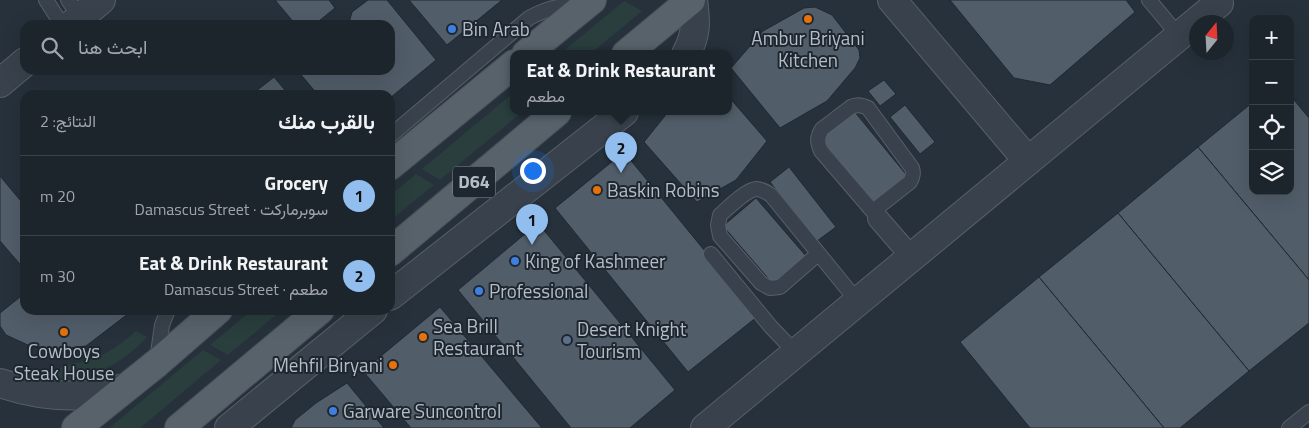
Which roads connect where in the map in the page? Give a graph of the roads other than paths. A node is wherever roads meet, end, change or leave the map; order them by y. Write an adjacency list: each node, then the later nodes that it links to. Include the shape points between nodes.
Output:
1 (46, 0): 9 (lane)
2 (101, 0): 9 (street)
3 (692, 0): 12 (main road); 13 (street, via 696,24)
4 (892, 0): 20 (street)
5 (1149, 0): 10 (lane)
6 (1158, 0): 10 (lane)
7 (1222, 1): 10 (street)
8 (590, 2): 11 (main road); 19 (lane, via 556,6 529,18)
9 (70, 17)
10 (1182, 34): 20 (street)
11 (531, 50)
12 (631, 50)
13 (688, 50)
14 (20, 66): 16 (street)
15 (510, 67): 21 (main road)
16 (0, 83)
17 (553, 115): 23 (main road, D64)
18 (620, 115): 27 (street)
19 (395, 132)
20 (1028, 161): 26 (street)
21 (395, 162)
22 (874, 213): 22 (lane, via 910,182 914,171 868,108 859,104 851,106 822,129 818,140 821,151); 26 (lane, via 880,216)
23 (395, 248)
24 (711, 254): 33 (lane)
25 (818, 254): 25 (lane, via 780,287 770,288 761,283 720,236 720,215 750,191 761,190 771,195); 28 (lane)
26 (912, 257): 28 (street)
27 (395, 292)
28 (858, 302): 33 (street)
29 (166, 315): 34 (lane)
30 (212, 315): 34 (main road)
31 (314, 315): 39 (main road)
32 (367, 315): 40 (street)
33 (796, 353): 41 (street)
34 (157, 362): 36 (main road)
35 (0, 383): 36 (street, via 42,394 70,396)
36 (125, 388): 38 (main road)
37 (1309, 412): 42 (lane)
38 (76, 428)
39 (179, 428)
40 (229, 428)
41 (705, 428)
42 (1289, 428)

